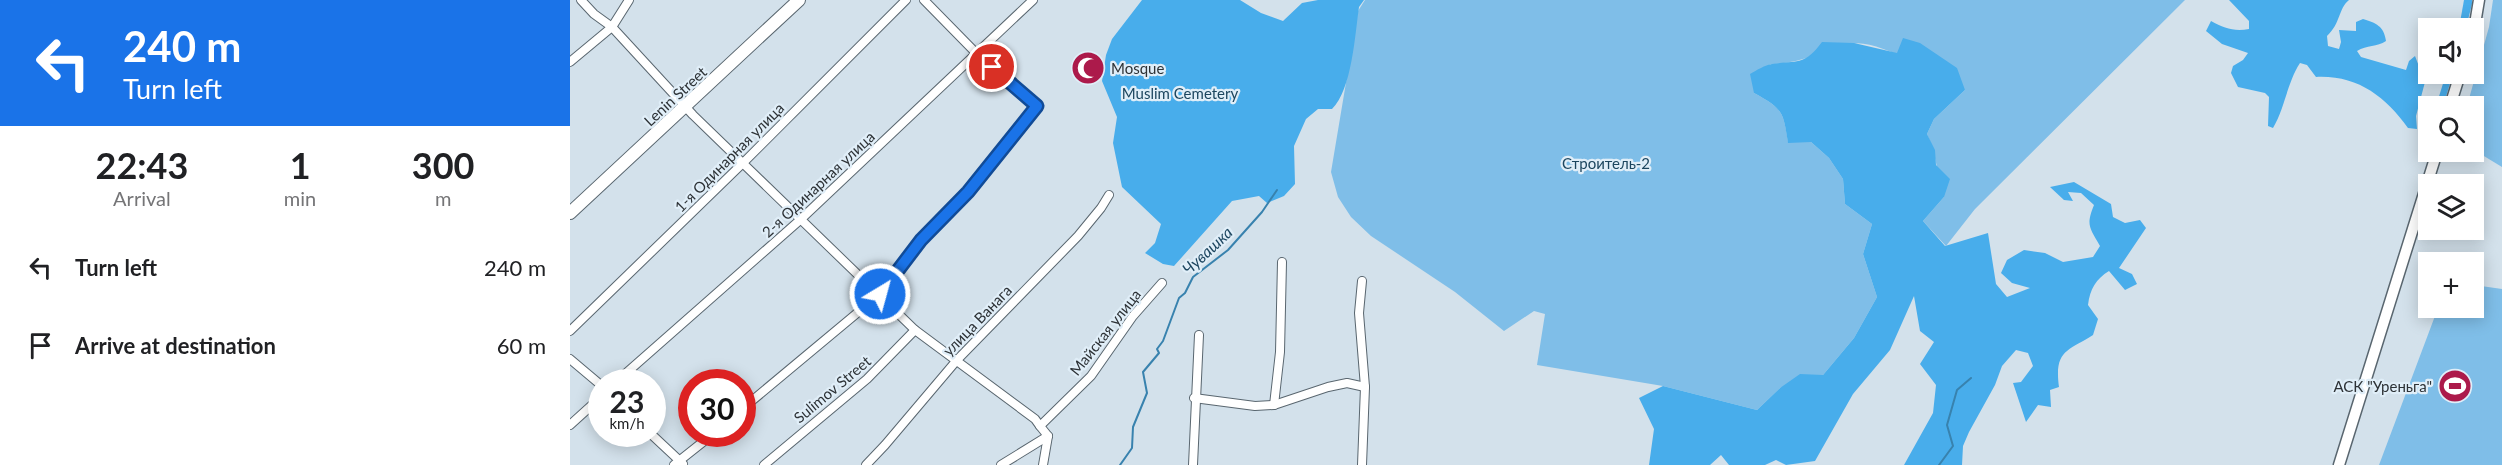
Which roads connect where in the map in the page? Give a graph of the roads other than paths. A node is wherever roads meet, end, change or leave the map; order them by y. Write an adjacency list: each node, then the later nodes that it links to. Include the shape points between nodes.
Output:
1 (581, 0): 9 (street)
2 (629, 0): 9 (street)
3 (799, 0): 12 (main road, Lenin Street)
4 (906, 0): 14 (street, 1-я Одинарная улица)
5 (924, 0): 10 (street)
6 (1033, 0): 10 (street, 2-я Одинарная улица)
7 (2479, 0): 8 (main road)
8 (2476, 18)
9 (612, 27): 11 (street); 12 (street)
10 (977, 54): 17 (street, 2-я Одинарная улица); 21 (street, via 1037,106 968,192 921,240)
11 (570, 62)
12 (685, 108): 14 (street); 16 (main road, Lenin Street)
13 (2434, 162): 46 (main road)
14 (743, 163): 17 (street); 23 (street, 1-я Одинарная улица)
15 (1109, 195): 26 (street, улица Ванага, via 1077,236)
16 (570, 213)
17 (800, 220): 21 (street); 27 (street, 2-я Одинарная улица)
18 (1282, 262): 32 (street, via 1282,331)
19 (1362, 281): 29 (street, via 1359,313)
20 (1162, 283): 35 (street, Майская улица, via 1090,376)
21 (880, 294): 22 (street); 30 (street)
22 (915, 330): 26 (street); 40 (street, Sulimov Street, via 867,379)
23 (570, 331)
24 (1199, 335): 31 (street)
25 (570, 359): 28 (street)
26 (957, 360): 35 (street); 41 (street, улица Ванага)
27 (631, 369)
28 (588, 374)
29 (1365, 387): 32 (street, via 1328,387); 45 (street)
30 (756, 397)
31 (1194, 398): 32 (street); 44 (street)
32 (1274, 405)
33 (588, 409): 34 (street)
34 (570, 425)
35 (1040, 426): 36 (street)
36 (1048, 436): 42 (street); 43 (street)
37 (663, 447): 39 (street)
38 (698, 447): 39 (street)
39 (679, 464)
40 (764, 465)
41 (866, 465)
42 (1002, 465)
43 (1043, 465)
44 (1193, 465)
45 (1362, 465)
46 (2339, 465)

